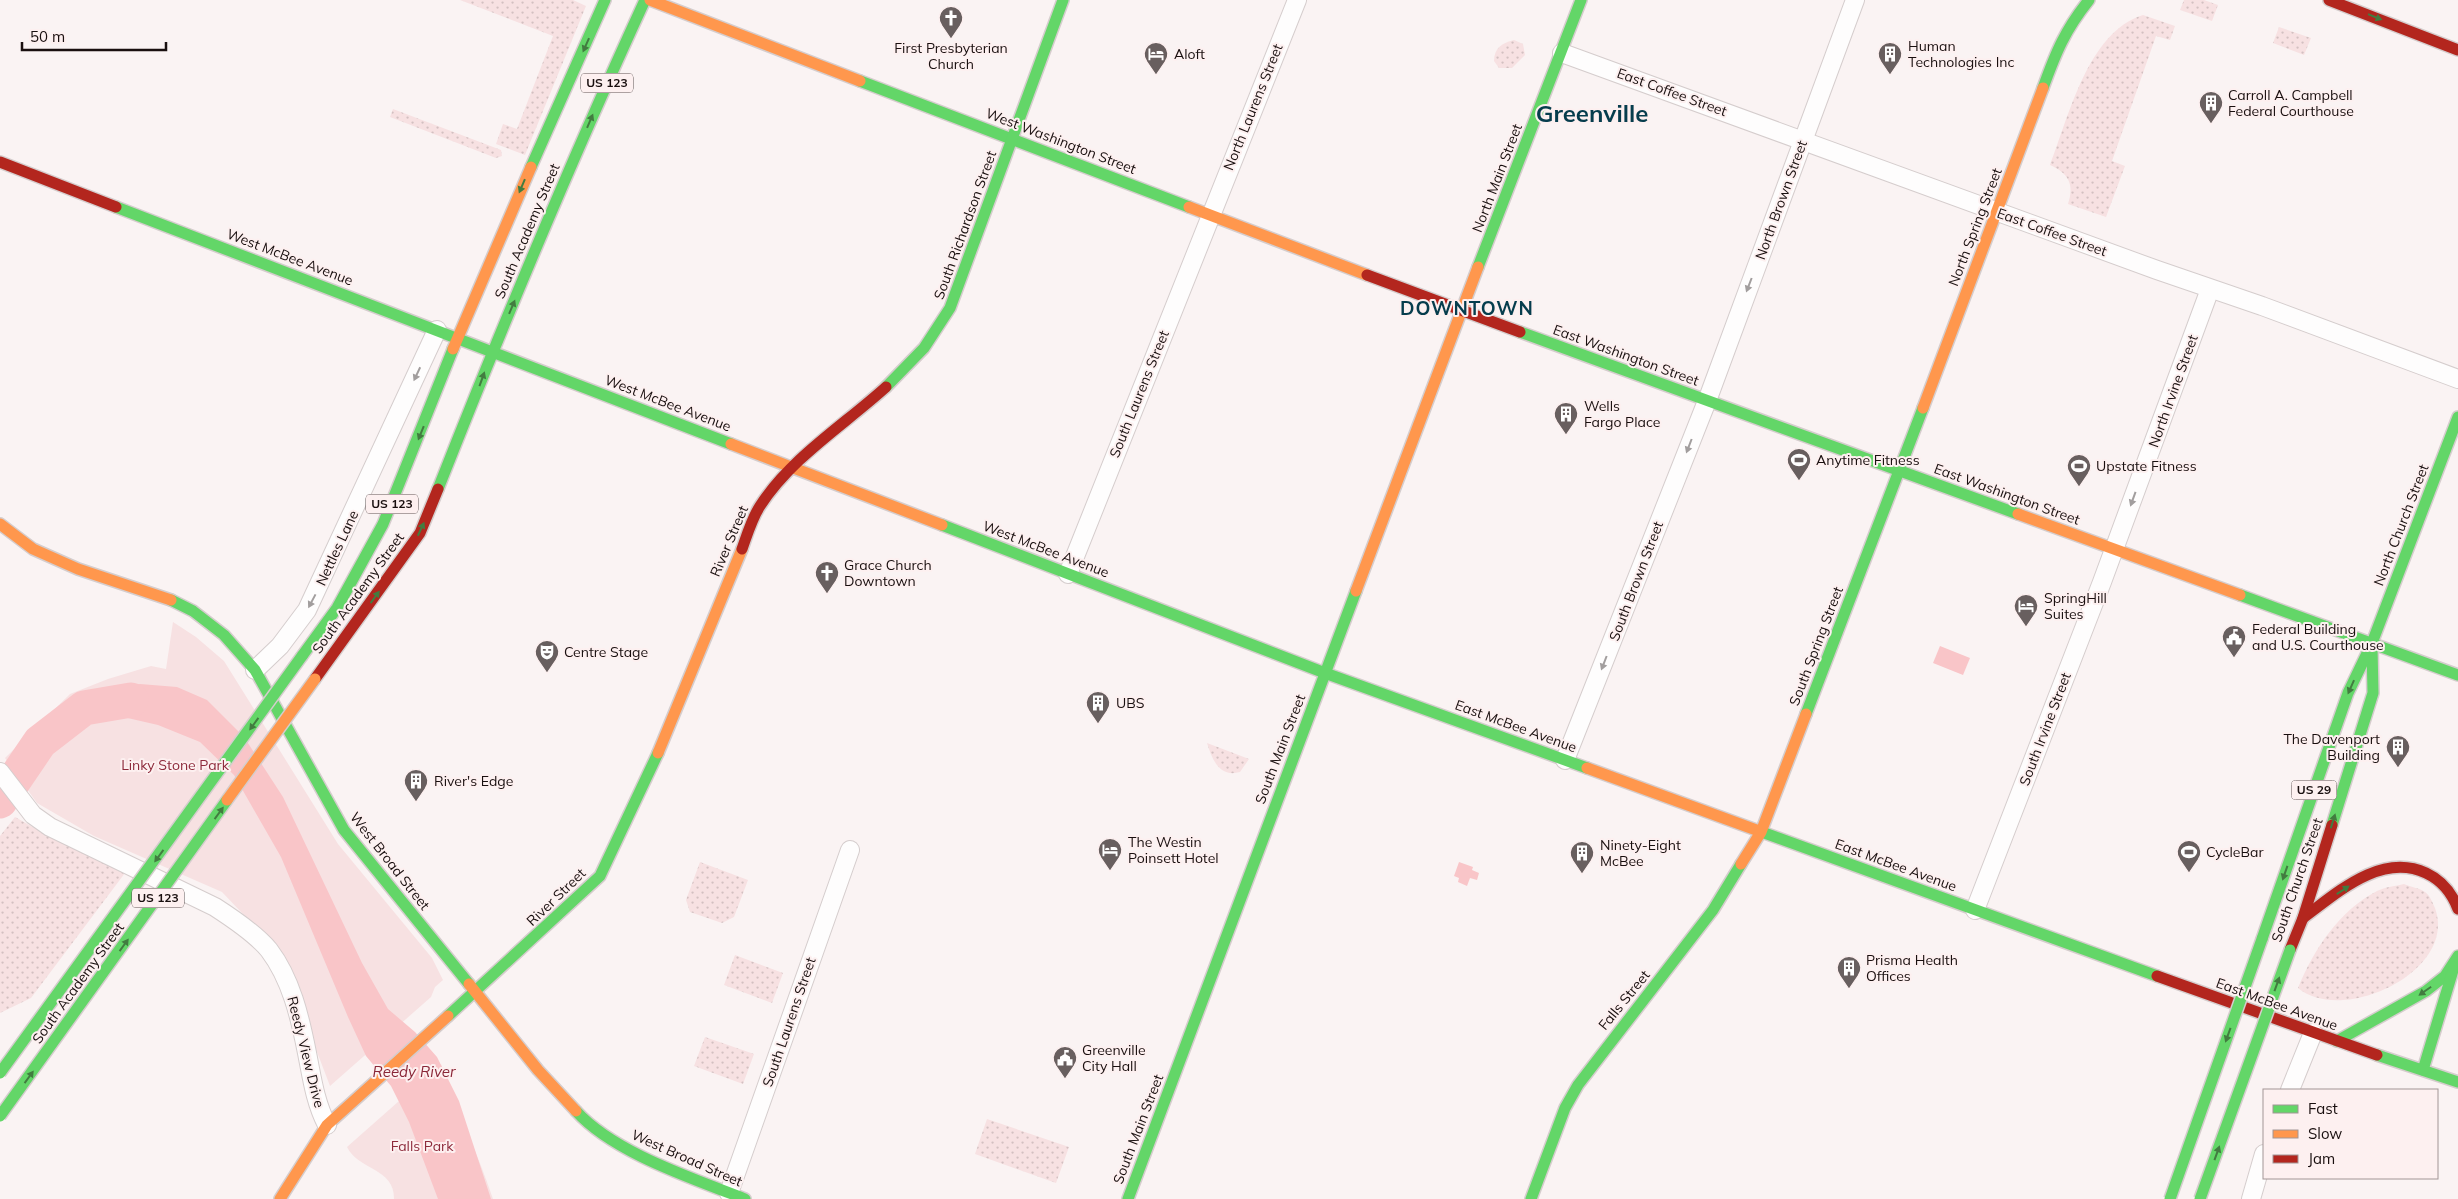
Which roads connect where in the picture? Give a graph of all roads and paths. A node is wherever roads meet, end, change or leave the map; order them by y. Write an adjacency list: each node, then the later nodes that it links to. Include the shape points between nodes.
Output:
1 (606, 0): 20 (main road, South Academy Street / US 123, one-way to 20)
2 (645, 0): 21 (main road, South Academy Street / US 123, one-way to 2)
3 (650, 0): 12 (main road, West Washington Street)
4 (1063, 0): 12 (main road, South Richardson Street)
5 (1296, 0): 16 (street, North Laurens Street)
6 (1582, 0): 11 (main road, North Main Street)
7 (1855, 0): 13 (street, North Brown Street)
8 (2089, 0): 15 (main road, North Spring Street, via 2059,45)
9 (2329, 0): 10 (main road, one-way to 10)
10 (2458, 50)
11 (1562, 53): 13 (street, East Coffee Street); 18 (main road, North Main Street)
12 (1013, 139): 16 (main road, West Washington Street); 25 (main road, South Richardson Street, via 951,306 936,330 898,375 831,431)
13 (1803, 140): 15 (street, East Coffee Street); 23 (street, North Brown Street, one-way to 23)
14 (0, 162): 19 (main road, West McBee Avenue)
15 (1997, 211): 17 (street, East Coffee Street); 26 (main road, North Spring Street)
16 (1210, 214): 18 (main road, West Washington Street); 29 (street, South Laurens Street)
17 (2210, 289): 22 (street, East Coffee Street); 28 (street, North Irvine Street, one-way to 28)
18 (1461, 310): 23 (main road, East Washington Street); 32 (main road, South Main Street)
19 (437, 330): 20 (main road, West McBee Avenue); 31 (street, Nettles Lane, one-way to 31, via 307,610 280,646)
20 (458, 339): 21 (main road, West McBee Avenue); 46 (main road, South Academy Street / US 123, one-way to 46, bridge, via 383,524 337,608)
21 (492, 352): 25 (main road, West McBee Avenue); 49 (main road, South Academy Street / US 123, one-way to 21, bridge, via 420,533)
22 (2458, 379)
23 (1707, 401): 26 (main road, East Washington Street); 34 (street, South Brown Street, one-way to 34)
24 (2458, 417): 30 (main road, North Church Street / US 29)
25 (794, 468): 29 (main road, West McBee Avenue); 42 (main road, River Street, via 774,486 759,507 648,778 600,876)
26 (1900, 471): 28 (main road, East Washington Street); 36 (main road, South Spring Street)
27 (0, 524): 31 (main road, West Broad Street, via 33,549 78,569 164,596 193,611 224,635)
28 (2115, 549): 30 (main road, East Washington Street); 39 (street, South Irvine Street)
29 (1068, 574): 32 (main road, West McBee Avenue)
30 (2372, 643): 33 (main road, East Washington Street); 40 (main road, South Church Street / US 29, one-way to 30, via 2373,693); 56 (main road, South Church Street / US 29, one-way to 56, bridge, via 2348,693)
31 (255, 670): 42 (main road, West Broad Street, via 344,830)
32 (1325, 673): 34 (main road, East McBee Avenue); 54 (main road, South Main Street)
33 (2458, 675)
34 (1565, 760): 36 (main road, East McBee Avenue)
35 (0, 772): 50 (street, Reedy View Drive, via 33,815 62,834 215,907 267,948 279,965 301,1023 317,1106)
36 (1761, 832): 39 (main road, East McBee Avenue); 55 (main road, Falls Street, via 1713,910 1578,1085 1565,1108)
37 (850, 850): 52 (street, South Laurens Street)
38 (2458, 908): 40 (main road, one-way to 38, via 2369,875 2390,867 2426,872 2448,890)
39 (1975, 910): 43 (main road, East McBee Avenue)
40 (2303, 918): 57 (main road, South Church Street / US 29, one-way to 40, bridge)
41 (2457, 960): 44 (main road, one-way to 44, via 2443,978 2410,1002); 45 (main road)
42 (475, 993): 50 (main road, River Street); 52 (main road, West Broad Street, via 589,1126 651,1161)
43 (2313, 1033): 44 (main road, East McBee Avenue); 48 (street)
44 (2337, 1041): 45 (main road, East McBee Avenue)
45 (2422, 1070): 47 (main road, East McBee Avenue)
46 (0, 1073)
47 (2458, 1082)
48 (2290, 1089)
49 (0, 1116)
50 (327, 1125): 53 (main road, River Street)
51 (2263, 1157): 58 (street)
52 (737, 1196)
53 (280, 1199)
54 (1128, 1199)
55 (1531, 1199)
56 (2170, 1199)
57 (2200, 1199)
58 (2251, 1199)

